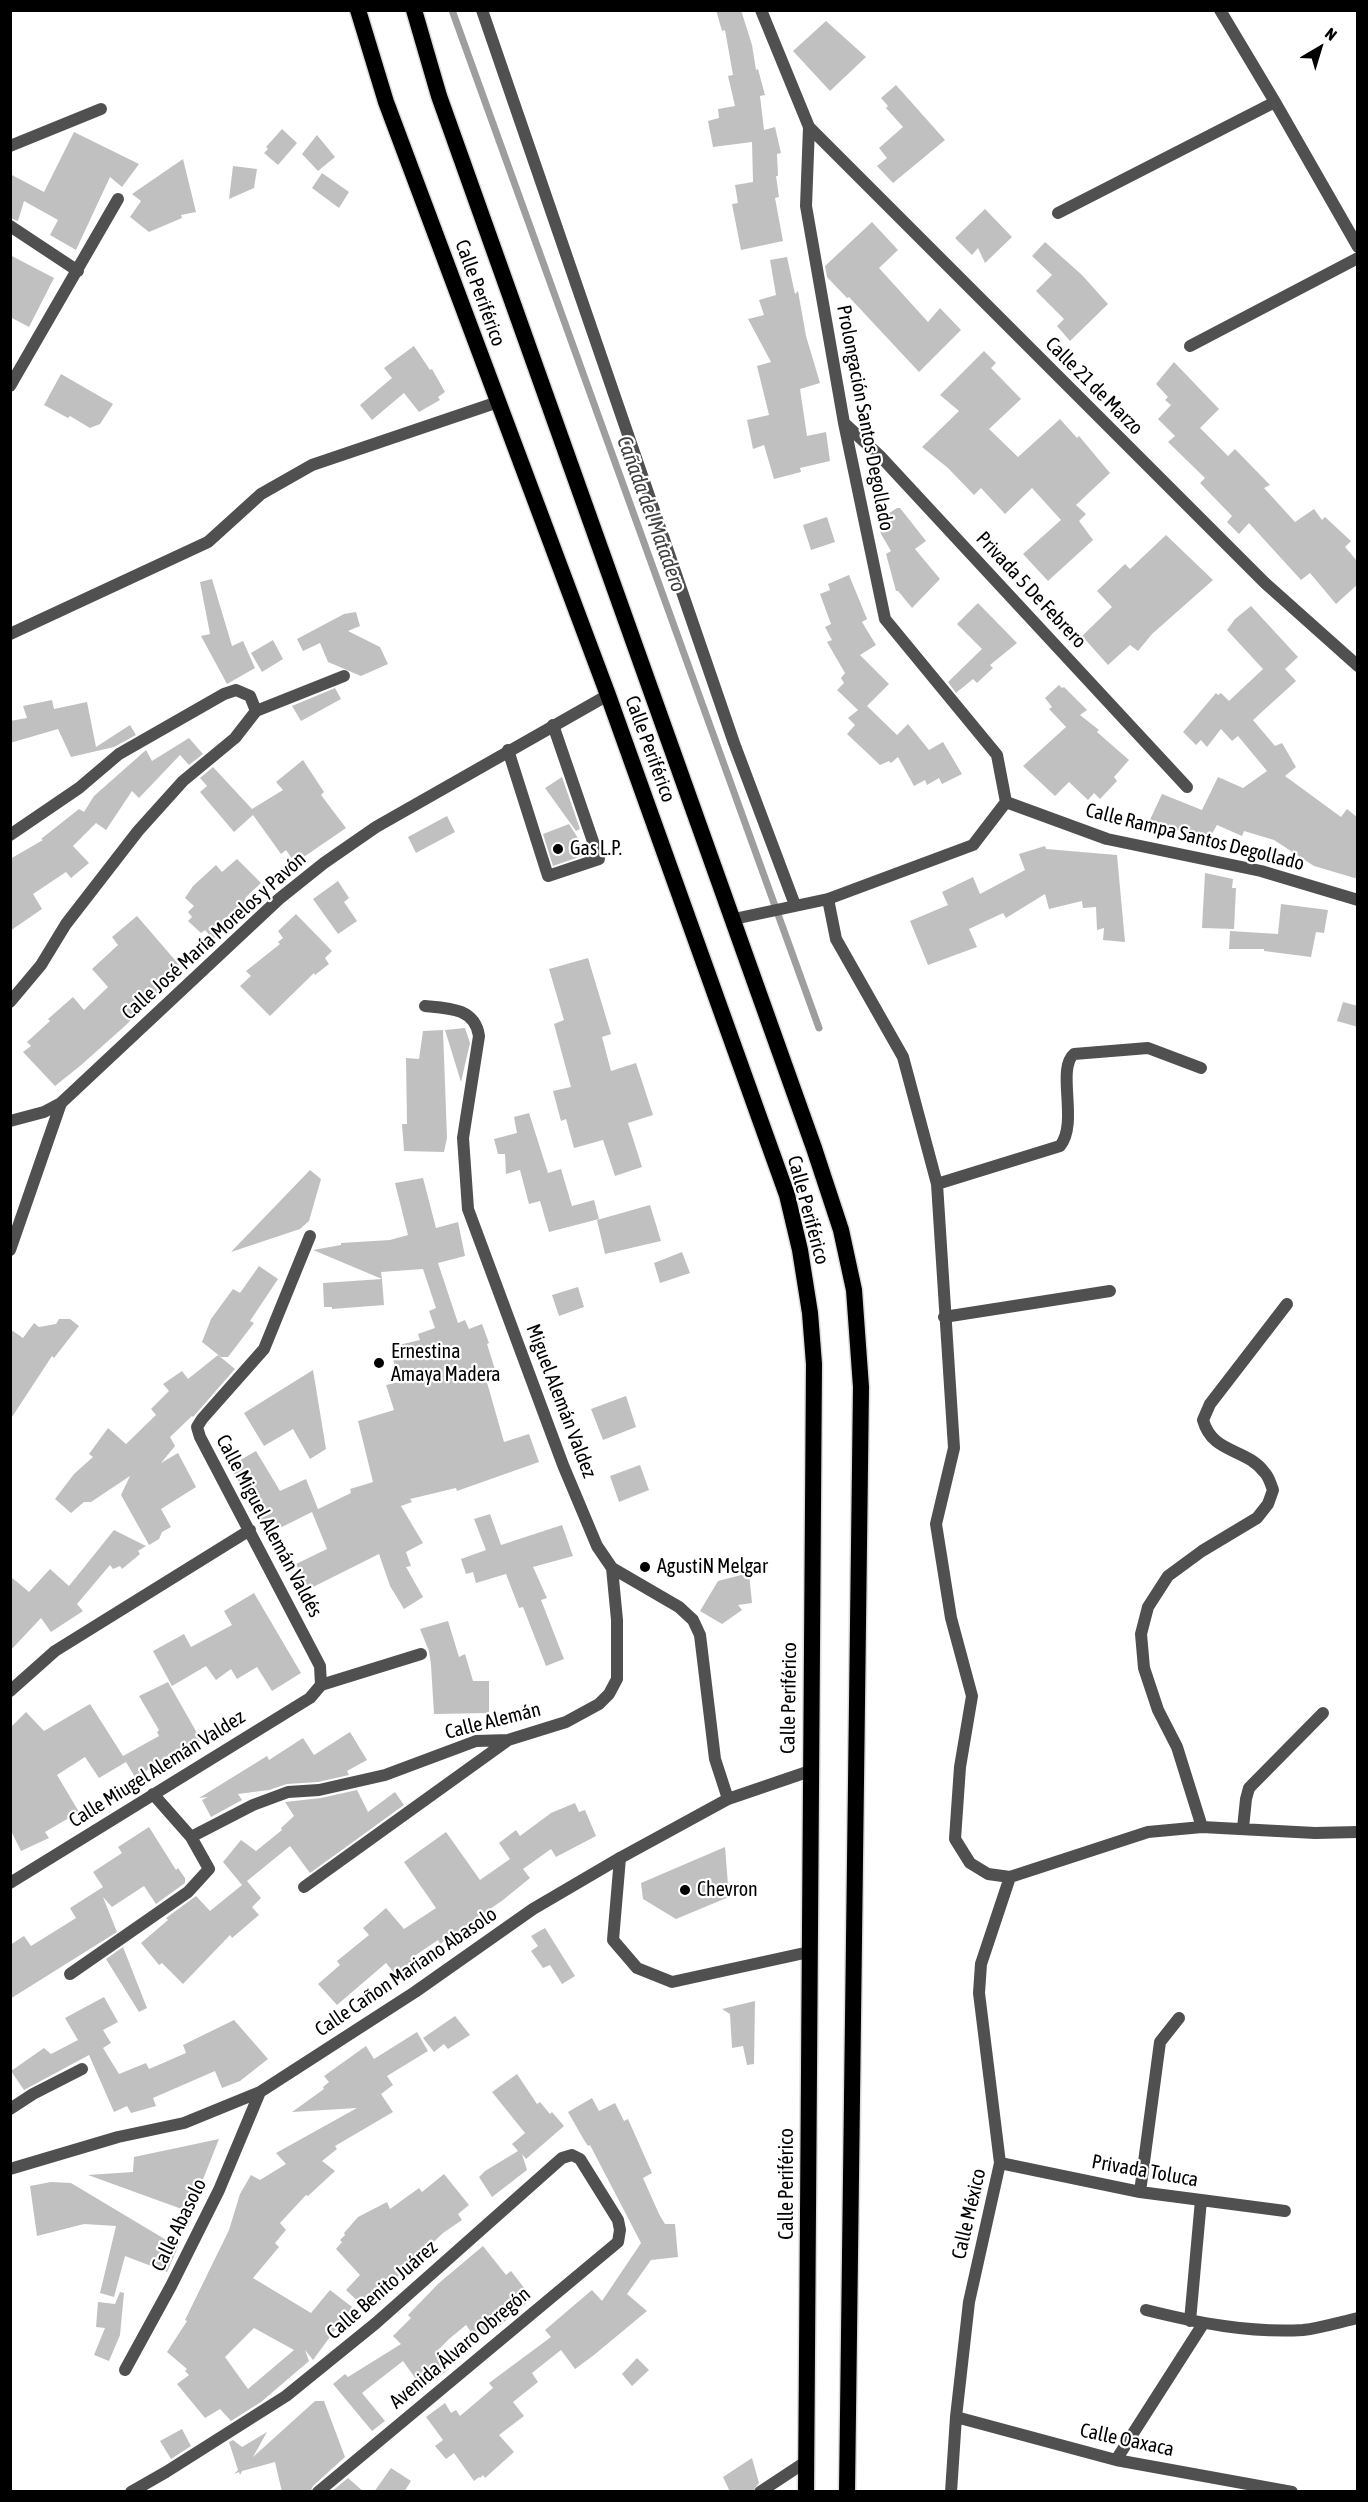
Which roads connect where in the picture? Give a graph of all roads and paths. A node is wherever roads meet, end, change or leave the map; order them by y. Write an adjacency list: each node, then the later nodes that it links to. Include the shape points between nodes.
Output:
1 (358, 10): 18 (highway, Calle Periférico, via 386,102)
2 (414, 10): 33 (highway, Calle Periférico, via 439,96)
3 (482, 10): 32 (street)
4 (761, 10): 8 (street, Prolongación Santos Degollado)
5 (1220, 10): 6 (street)
6 (1275, 102): 11 (street); 13 (street)
7 (101, 109): 9 (street)
8 (809, 127): 19 (street, Prolongación Santos Degollado, via 806,206); 21 (street, Calle 21 de Marzo, via 1256,574)
9 (10, 146)
10 (118, 199): 15 (street)
11 (1058, 213)
12 (10, 226): 15 (street)
13 (1358, 247)
14 (1358, 258): 16 (street)
15 (78, 271): 17 (street)
16 (1190, 346)
17 (10, 386)
18 (498, 402): 20 (street, via 312,465 261,494 208,542); 23 (highway, Calle Periférico)
19 (844, 423): 27 (street, Privada 5 De Febrero, via 881,457); 28 (street, Prolongación Santos Degollado, via 885,619 997,755)
20 (10, 634)
21 (1358, 666)
22 (344, 676): 24 (street)
23 (608, 695): 25 (street, Calle José María Morelos y Pavón); 52 (highway, Calle Periférico, via 787,1195 800,1250 814,1364)
24 (256, 711): 29 (street, via 250,696 236,690 224,694 119,754 79,788); 34 (street, via 235,738 164,800)
25 (553, 725): 26 (street, Calle José María Morelos y Pavón); 26 (street, via 599,859 548,876)
26 (508, 750): 37 (street, Calle José María Morelos y Pavón, via 376,827 279,898)
27 (1187, 787)
28 (1006, 802): 30 (street, via 973,844); 31 (street, Calle Rampa Santos Degollado, via 1107,839 1261,871)
29 (10, 835)
30 (828, 899): 32 (street); 39 (street, via 836,939 903,1057)
31 (1358, 900)
32 (790, 906): 33 (street)
33 (734, 919): 87 (highway, Calle Periférico, via 840,1230 854,1290 861,1387)
34 (10, 1002)
35 (425, 1006): 46 (street, Miguel Alemán Valdez, via 457,1009 477,1024 463,1138 468,1209 563,1465 597,1546)
36 (1201, 1068): 39 (street, via 1148,1048 1074,1054 1068,1064 1068,1132 1060,1146)
37 (61, 1103): 38 (street, Calle José María Morelos y Pavón); 41 (street)
38 (10, 1121)
39 (937, 1184): 44 (street)
40 (310, 1236): 45 (street, Calle Miguel Alemán Valdés, via 264,1349 197,1427)
41 (10, 1250)
42 (1110, 1291): 44 (street)
43 (1287, 1304): 55 (street, via 1210,1404 1203,1420 1216,1442 1255,1462 1266,1474 1273,1490 1268,1504 1257,1518 1168,1576 1148,1607 1141,1634 1144,1668 1158,1710 1177,1747)
44 (944, 1317): 60 (street, via 954,1448 936,1524 951,1618 972,1696 960,1767 955,1839 970,1863 988,1874)
45 (250, 1530): 48 (street, Calle Miguel Alemán Valdés, via 320,1666); 49 (street, via 55,1651)
46 (612, 1568): 51 (street, Calle Alemán, via 617,1679 609,1694 566,1722); 54 (street, Miguel Alemán Valdez, via 679,1607 693,1620 700,1635 715,1759)
47 (421, 1654): 48 (street)
48 (321, 1685): 53 (street, Calle Miugel Alemán Valdez, via 310,1698)
49 (10, 1691)
50 (1323, 1713): 56 (street, via 1250,1788)
51 (508, 1740): 58 (street, Calle Alemán, via 476,1742 385,1775 320,1790 288,1792); 62 (street)
52 (810, 1772): 54 (street, Calle Cañon Mariano Abasolo); 63 (highway, Calle Periférico)
53 (153, 1794): 58 (street); 61 (street, Calle Miugel Alemán Valdez)
54 (728, 1799): 59 (street, Calle Cañon Mariano Abasolo)
55 (1202, 1827): 56 (street); 60 (street, via 1149,1832)
56 (1243, 1828): 57 (street)
57 (1358, 1832)
58 (191, 1837): 64 (street, via 209,1869 188,1892)
59 (620, 1858): 63 (street, via 613,1940 637,1968 672,1982); 67 (street, Calle Cañon Mariano Abasolo, via 533,1909 415,1992)
60 (1011, 1877): 69 (street, Calle México, via 981,1964 979,1993)
61 (10, 1883)
62 (304, 1887)
63 (809, 1952): 82 (highway, Calle Periférico)
64 (70, 1974)
65 (1179, 2018): 71 (street, via 1160,2042)
66 (82, 2069): 68 (street)
67 (260, 2092): 70 (street, Calle Cañon Mariano Abasolo, via 184,2123 118,2137); 79 (street, Calle Abasolo, via 219,2190)
68 (10, 2109)
69 (1000, 2163): 71 (street, Privada Toluca); 80 (street, Calle México, via 969,2302)
70 (10, 2169)
71 (1140, 2192): 72 (street, Privada Toluca)
72 (1201, 2200): 73 (street, Privada Toluca); 77 (street)
73 (1285, 2211)
74 (621, 2230): 83 (street, Calle Benito Juárez, via 580,2159 572,2155 562,2158 376,2323 286,2396); 84 (street, Avenida Álvaro Obregón, via 618,2242)
75 (1146, 2310): 77 (street)
76 (1358, 2318): 78 (street, via 1304,2330)
77 (1190, 2321): 78 (street)
78 (1203, 2324): 81 (street)
79 (125, 2370)
80 (956, 2417): 81 (street, Calle Oaxaca); 88 (street, Calle México)
81 (1116, 2460): 89 (street, Calle Oaxaca)
82 (807, 2461): 85 (street); 86 (highway, Calle Periférico)
83 (131, 2492)
84 (318, 2492)
85 (760, 2492)
86 (807, 2492)
87 (847, 2492)
88 (951, 2492)
89 (1292, 2492)

